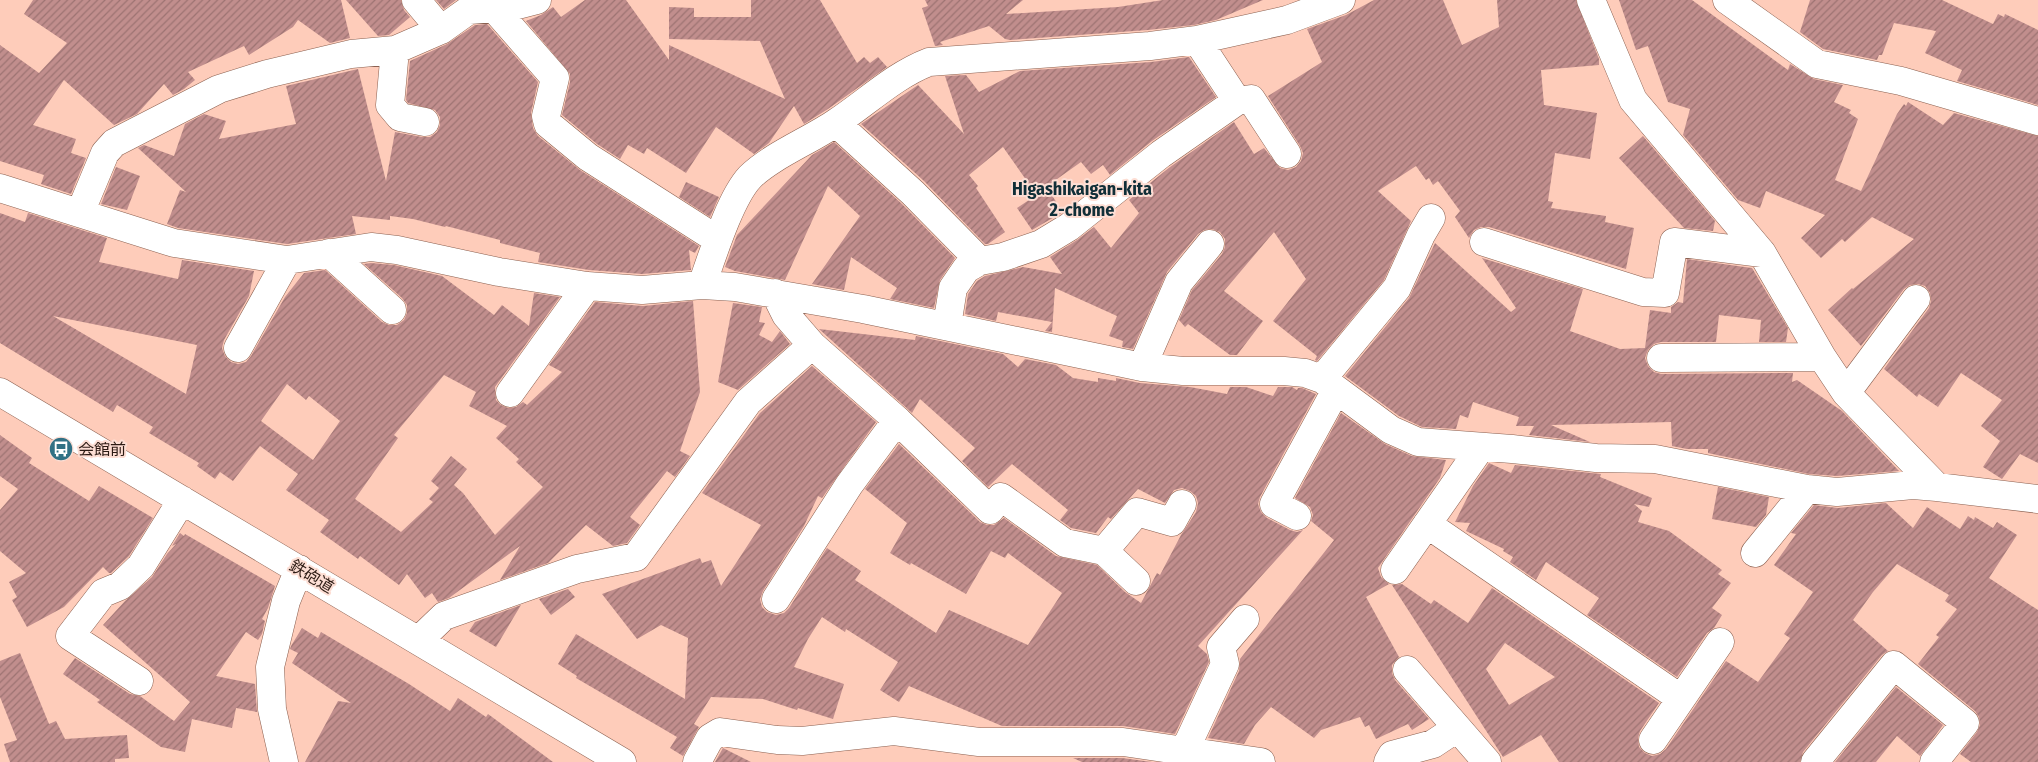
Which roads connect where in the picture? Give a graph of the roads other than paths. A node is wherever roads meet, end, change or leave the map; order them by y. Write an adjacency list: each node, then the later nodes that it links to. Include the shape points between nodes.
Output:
1 (416, 0): 7 (street)
2 (537, 0): 6 (street, via 510,7)
3 (1340, 0): 8 (street, via 1286,20)
4 (1591, 0): 22 (street, via 1633,100)
5 (1727, 0): 11 (street, via 1817,64 1901,81)
6 (493, 7): 7 (street, via 469,10); 18 (street, via 555,78 546,116 548,124 588,157)
7 (441, 30): 9 (street)
8 (1197, 40): 10 (street); 13 (street, via 929,62 912,68)
9 (395, 50): 12 (street, via 390,105 400,117); 16 (street, via 351,54 219,89 114,143 105,153)
10 (1237, 101): 14 (street, via 1251,98); 24 (street, via 1161,154 1069,227 1041,244)
11 (2038, 121)
12 (425, 122)
13 (836, 123): 18 (street, via 767,164 750,178 738,194); 24 (street, via 913,193)
14 (1287, 154)
15 (0, 188): 16 (street)
16 (80, 213): 23 (street, via 174,243)
17 (1431, 218): 36 (street, via 1398,288)
18 (718, 240): 25 (street)
19 (1484, 242): 22 (street, via 1643,292 1665,293 1674,242)
20 (1210, 244): 35 (street, via 1179,282)
21 (329, 253): 23 (street); 26 (street, via 370,247 397,250 499,272); 29 (street)
22 (1762, 253): 33 (street)
23 (288, 260): 32 (street)
24 (980, 261): 30 (street, via 966,269 953,288)
25 (702, 285): 26 (street, via 642,290); 27 (street)
26 (587, 286): 38 (street)
27 (775, 293): 30 (street); 31 (street, via 786,315)
28 (1916, 299): 39 (street)
29 (392, 310)
30 (947, 326): 35 (street)
31 (812, 345): 40 (street); 56 (street, via 748,402 636,557 577,569 444,616)
32 (238, 348)
33 (1822, 357): 34 (street); 39 (street)
34 (1661, 358)
35 (1142, 367): 36 (street, via 1183,371 1284,371 1305,373)
36 (1329, 384): 41 (street, via 1399,434 1418,442); 47 (street, via 1274,504)
37 (0, 392): 44 (street, 鉄砲道)
38 (510, 393)
39 (1846, 393): 42 (street)
40 (896, 420): 49 (street, via 990,510 1002,498 1065,543); 54 (street, via 849,485)
41 (1482, 447): 43 (street, via 1596,458 1655,459); 48 (street)
42 (1937, 486): 43 (street, via 1837,492); 46 (street)
43 (1807, 489): 50 (street)
44 (182, 500): 51 (street, 鉄砲道); 59 (street, via 142,566 120,586 103,592 70,636)
45 (1182, 504): 49 (street, via 1172,522 1137,512)
46 (2034, 505)
47 (1297, 516)
48 (1427, 524): 52 (street); 60 (street)
49 (1104, 551): 53 (street)
50 (1755, 552)
51 (299, 569): 56 (street, 鉄砲道); 65 (street, via 286,601 270,667 272,709)
52 (1395, 570)
53 (1136, 581)
54 (776, 599)
55 (1245, 619): 63 (street, via 1221,647 1225,664)
56 (418, 640): 66 (street, 鉄砲道)
57 (1720, 642): 60 (street)
58 (1407, 670): 61 (street)
59 (139, 681)
60 (1680, 698): 62 (street)
61 (1457, 728): 69 (street, via 1433,744 1392,755); 70 (street)
62 (1653, 740)
63 (1184, 752): 64 (street); 68 (street)
64 (1136, 753): 67 (street, via 1123,742 979,742 894,731 802,741 720,732 710,738)
65 (284, 762)
66 (622, 762)
67 (697, 762)
68 (1261, 762)
69 (1388, 762)
70 (1487, 762)
71 (1815, 762): 72 (street, via 1894,665 1965,723)
72 (1934, 762)

